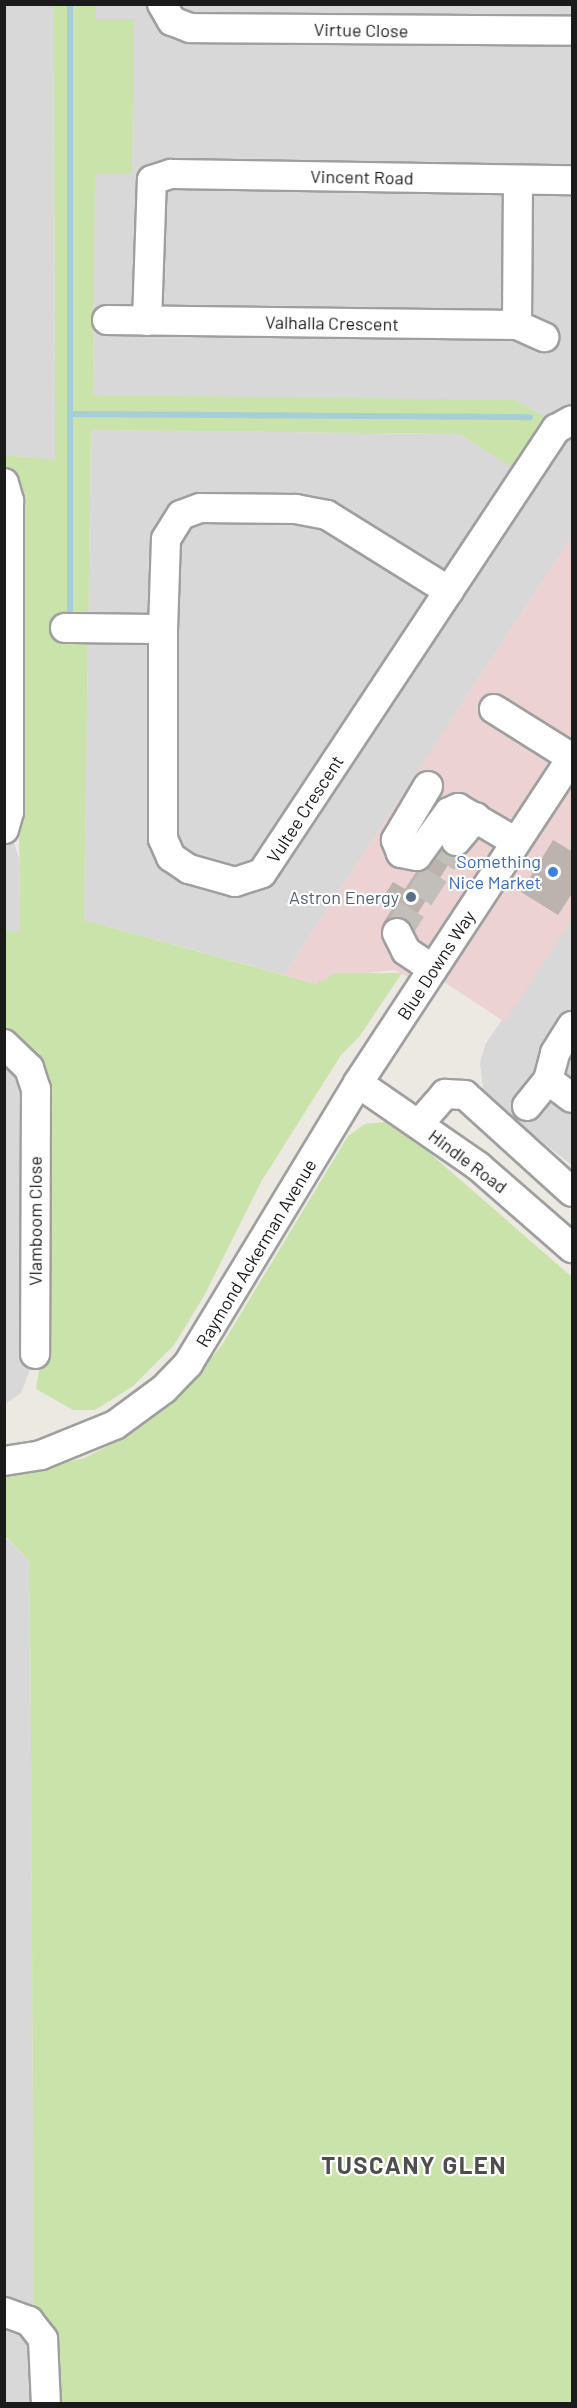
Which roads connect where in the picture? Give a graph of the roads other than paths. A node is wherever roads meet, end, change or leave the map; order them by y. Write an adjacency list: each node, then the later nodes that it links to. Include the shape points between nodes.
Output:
1 (162, 4): 2 (street, Virtue Close, via 172,21 190,28)
2 (573, 32)
3 (518, 180): 4 (street, Vincent Road); 6 (street, Vincent Road, via 171,174 152,180); 7 (street)
4 (573, 180)
5 (107, 320): 6 (street, Valhalla Crescent)
6 (147, 321): 7 (street, Valhalla Crescent)
7 (516, 326): 8 (street, Valhalla Crescent)
8 (544, 337)
9 (573, 420): 11 (street, Vultee Crescent, via 556,429)
10 (7, 492): 18 (street, via 9,812)
11 (449, 591): 13 (street, Vultee Crescent, via 327,515 296,509 200,508 181,515 168,530); 13 (street, Vultee Crescent, via 266,868 243,882 189,869 166,849)
12 (65, 628): 13 (street)
13 (163, 629)
14 (494, 709): 15 (street)
15 (572, 758): 20 (street, Blue Downs Way)
16 (428, 786): 17 (street, via 396,840 398,851 417,856 453,809)
17 (476, 816): 19 (street); 20 (street)
18 (4, 829)
19 (456, 841)
20 (516, 842): 22 (street, Blue Downs Way)
21 (397, 933): 22 (street, via 406,951)
22 (433, 969): 26 (street, Blue Downs Way)
23 (573, 1026): 25 (street, via 555,1053)
24 (4, 1044): 32 (street, Vlamboom Close, via 29,1068 36,1089)
25 (548, 1080): 27 (street); 28 (street)
26 (358, 1083): 29 (street, Hindle Road); 33 (street, Raymond Ackerman Avenue, via 188,1364 164,1389 115,1425 41,1455)
27 (573, 1098)
28 (527, 1106)
29 (419, 1124): 30 (street, via 445,1094 465,1095); 31 (street, Hindle Road, via 478,1166)
30 (573, 1192)
31 (573, 1248)
32 (35, 1354)
33 (4, 1461)
34 (17, 2316): 35 (street, via 45,2347)
35 (46, 2403)

